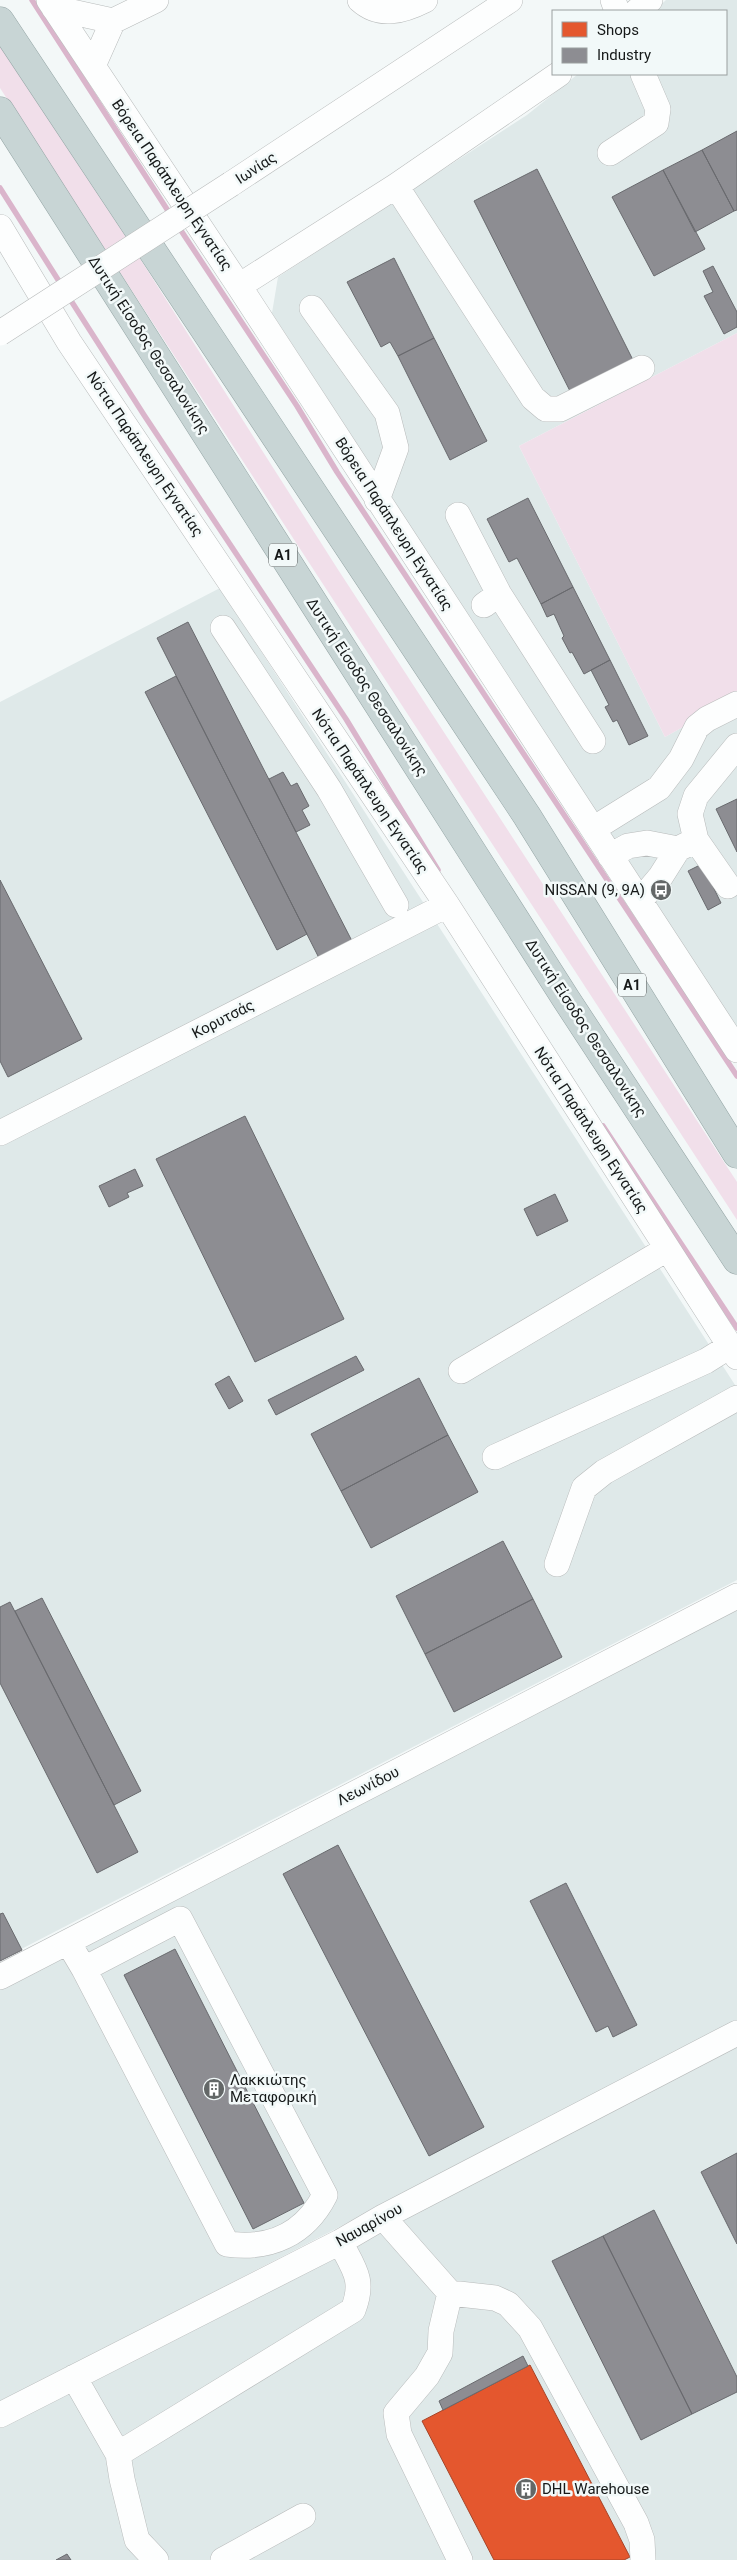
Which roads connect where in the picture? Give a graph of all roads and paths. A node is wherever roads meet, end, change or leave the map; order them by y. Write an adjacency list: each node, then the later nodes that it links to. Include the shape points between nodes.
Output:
1 (156, 0): 9 (street)
2 (360, 0): 3 (street, via 378,11 394,12)
3 (424, 0)
4 (510, 0): 20 (street, Ιωνίας, bridge)
5 (650, 0): 7 (street)
6 (52, 4): 9 (street); 10 (street, Βόρεια Παράπλευρη Εγνατίας)
7 (639, 10)
8 (0, 21): 44 (highway, Α1, via 527,816)
9 (113, 21): 10 (street)
10 (93, 66): 18 (street, Βόρεια Παράπλευρη Εγνατίας)
11 (558, 75): 15 (street)
12 (643, 75): 14 (street, via 658,109 656,123)
13 (0, 111): 46 (highway, Δυτική Είσοδος Θεσσαλονίκης / Α1, via 550,974)
14 (610, 153)
15 (396, 186): 18 (street); 21 (street, via 532,398 546,409 560,409)
16 (0, 227): 17 (street, Νότια Παράπλευρη Εγνατίας)
17 (10, 259): 33 (street, Νότια Παράπλευρη Εγνατίας, via 70,342)
18 (239, 286): 22 (street, Βόρεια Παράπλευρη Εγνατίας)
19 (312, 308): 23 (street, via 387,413 396,448)
20 (0, 333)
21 (642, 368)
22 (346, 452): 23 (street); 24 (street, Βόρεια Παράπλευρη Εγνατίας)
23 (391, 461): 24 (street)
24 (377, 500): 26 (street, Βόρεια Παράπλευρη Εγνατίας)
25 (458, 515): 27 (street)
26 (442, 598): 27 (street); 29 (street, Βόρεια Παράπλευρη Εγνατίας)
27 (492, 600): 29 (street); 31 (street)
28 (223, 628): 34 (street)
29 (472, 644): 35 (street, Βόρεια Παράπλευρη Εγνατίας)
30 (737, 704): 35 (street, via 706,719 698,727 681,759 659,788)
31 (593, 741)
32 (737, 746): 36 (street, via 696,796 690,814)
33 (357, 771): 34 (street); 41 (street, Νότια Παράπλευρη Εγνατίας)
34 (329, 789): 40 (street)
35 (593, 829): 37 (street, Βόρεια Παράπλευρη Εγνατίας)
36 (687, 844): 37 (street, via 628,846); 38 (street); 39 (street)
37 (610, 856): 39 (street, Βόρεια Παράπλευρη Εγνατίας)
38 (728, 886)
39 (640, 901): 42 (street, Βόρεια Παράπλευρη Εγνατίας)
40 (396, 905)
41 (446, 905): 43 (street, Κορυτσάς); 45 (street, Νότια Παράπλευρη Εγνατίας)
42 (737, 1050)
43 (0, 1133)
44 (737, 1154)
45 (667, 1249): 47 (street, Νότια Παράπλευρη Εγνατίας); 48 (street)
46 (737, 1260)
47 (733, 1351): 50 (street)
48 (461, 1371)
49 (737, 1398): 51 (street, via 604,1472 584,1488)
50 (495, 1457)
51 (557, 1564)
52 (737, 1596): 53 (street, Λεωνίδου)
53 (68, 1942): 54 (street); 55 (street, Λεωνίδου)
54 (84, 1968): 54 (street, via 180,1919 325,2195 309,2220 271,2243 228,2244)
55 (0, 1977)
56 (737, 2033): 57 (street, Ναυαρίνου)
57 (383, 2217): 58 (street, Ναυαρίνου); 59 (street)
58 (340, 2242): 60 (street, Ναυαρίνου); 62 (street, via 357,2275 360,2294 353,2310)
59 (450, 2293): 66 (street, via 441,2331 440,2353 427,2376 396,2413 399,2434); 67 (street, via 495,2298 508,2304 530,2328 636,2523 642,2540)
60 (74, 2377): 61 (street, Ναυαρίνου); 62 (street)
61 (0, 2415)
62 (118, 2454): 64 (street, via 137,2540)
63 (303, 2516): 65 (street)
64 (156, 2560)
65 (223, 2560)
66 (460, 2560)
67 (643, 2560)

